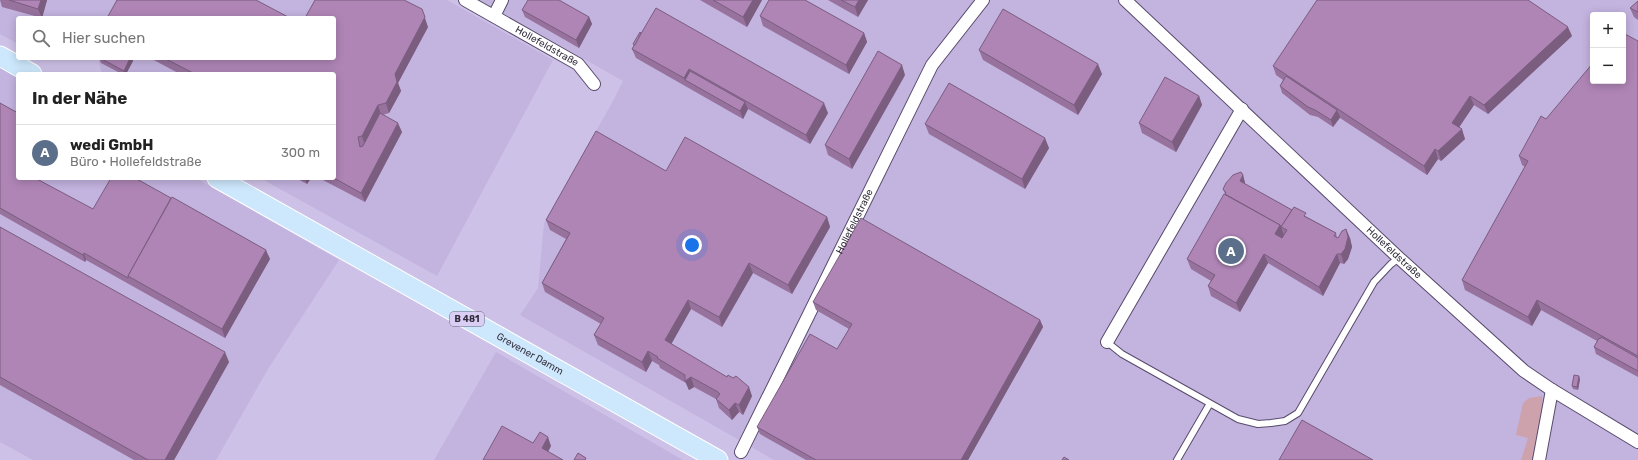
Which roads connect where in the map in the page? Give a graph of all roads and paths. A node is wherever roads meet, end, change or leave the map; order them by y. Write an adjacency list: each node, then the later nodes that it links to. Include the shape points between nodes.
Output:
1 (465, 0): 5 (street, Hollefeldstraße)
2 (502, 0): 5 (street)
3 (983, 0): 16 (street, Hollefeldstraße, via 932,65)
4 (1125, 0): 9 (street, Hollefeldstraße)
5 (494, 16): 8 (street, Hollefeldstraße, via 578,64)
6 (0, 56): 7 (main road)
7 (28, 72)
8 (594, 84)
9 (1242, 109): 11 (street, Hollefeldstraße); 12 (street)
10 (221, 180): 17 (main road, Grevener Damm / B 481)
11 (1399, 258): 13 (street, Hollefeldstraße, via 1524,371); 14 (lane, via 1368,290 1293,418 1271,423 1247,423)
12 (1107, 342): 14 (lane, via 1122,354)
13 (1552, 390): 15 (street, Hollefeldstraße); 19 (street)
14 (1209, 405): 18 (lane)
15 (1638, 442)
16 (741, 452)
17 (718, 460)
18 (1177, 460)
19 (1539, 460)

